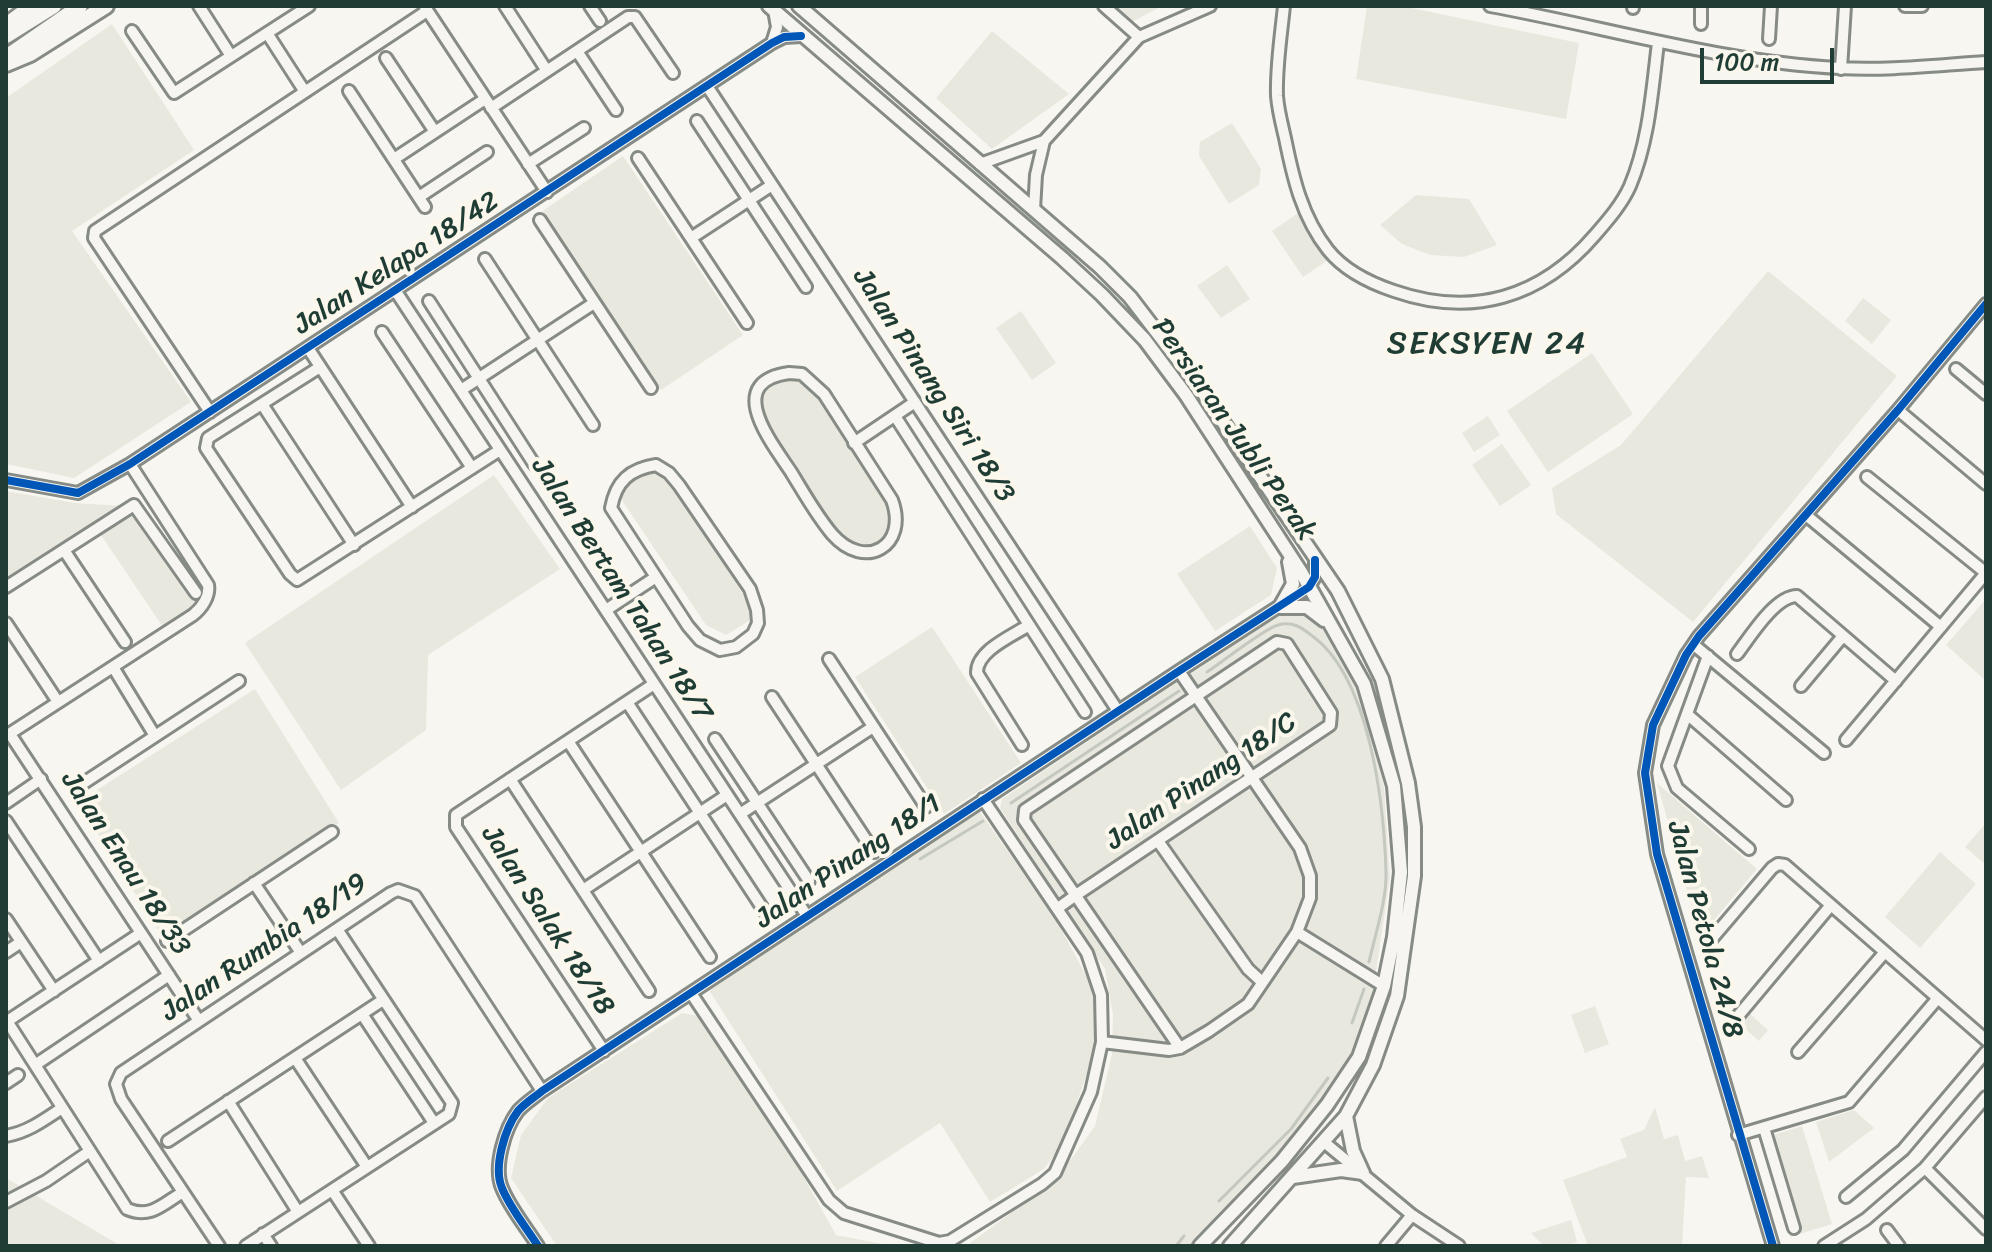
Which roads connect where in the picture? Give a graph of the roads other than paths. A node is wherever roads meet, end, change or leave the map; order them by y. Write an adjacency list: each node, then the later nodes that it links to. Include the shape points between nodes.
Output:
1 (32, 6): 26 (highway)
2 (54, 6): 29 (highway)
3 (80, 6): 37 (highway)
4 (106, 6): 40 (highway)
5 (199, 6): 36 (street)
6 (282, 6): 23 (street)
7 (309, 6): 23 (street)
8 (505, 6): 42 (street)
9 (590, 6): 24 (street)
10 (799, 6): 57 (main road, Persiaran Jubli Perak)
11 (1104, 6): 31 (street)
12 (1210, 6): 31 (street)
13 (1284, 6): 34 (street, via 1277,100 1301,204 1329,250 1369,283 1445,303 1479,304 1530,287 1581,250 1615,212 1630,187 1646,136)
14 (1490, 6): 22 (street)
15 (1701, 6): 25 (street)
16 (1771, 6): 32 (street)
17 (1845, 6): 41 (street)
18 (1905, 6): 19 (street)
19 (1922, 6)
20 (426, 8): 46 (street); 47 (street)
21 (771, 8): 30 (main road, Persiaran Jubli Perak); 33 (street, via 777,27)
22 (1506, 8): 34 (street)
23 (289, 19): 28 (street)
24 (600, 21)
25 (1701, 24)
26 (6, 25)
27 (132, 31): 36 (street, via 174,93)
28 (267, 33): 36 (street); 46 (street)
29 (6, 36)
30 (801, 36): 33 (street, Jalan Kelapa 18/42); 96 (main road, Persiaran Jubli Perak, via 1123,316 1186,395)
31 (1139, 37): 52 (street)
32 (1769, 39)
33 (772, 43): 44 (street, Jalan Kelapa 18/42)
34 (1658, 43): 41 (street)
35 (577, 51): 42 (street); 43 (street, via 635,17); 48 (street)
36 (231, 56)
37 (6, 57)
38 (386, 58): 51 (street)
39 (1986, 62): 41 (street)
40 (6, 64)
41 (1841, 69)
42 (547, 71): 47 (street)
43 (673, 73)
44 (707, 86): 58 (street, Jalan Pinang Siri 18/3); 59 (street, Jalan Kelapa 18/42)
45 (349, 91): 55 (street)
46 (305, 92): 83 (street, via 95,231 94,238)
47 (488, 103): 51 (street); 56 (street)
48 (616, 110)
49 (697, 121): 60 (street)
50 (584, 128): 56 (street)
51 (435, 132): 55 (street)
52 (1044, 141): 57 (street); 61 (street)
53 (487, 152): 55 (street, via 422,202)
54 (638, 158): 63 (street)
55 (394, 159)
56 (528, 164): 59 (street)
57 (980, 164): 61 (main road, Persiaran Jubli Perak)
58 (772, 185): 60 (street); 80 (street, Jalan Pinang Siri 18/3)
59 (547, 192): 66 (street, Jalan Kelapa 18/42)
60 (748, 200): 63 (street); 65 (street)
61 (1034, 210): 99 (main road, Persiaran Jubli Perak, via 1130,297 1159,333)
62 (540, 220): 68 (street)
63 (691, 238): 70 (street)
64 (485, 259): 72 (street)
65 (806, 287)
66 (395, 290): 73 (street, Jalan Kelapa 18/42); 78 (street, Jalan Bertam Tahan 18/7)
67 (429, 301): 76 (street)
68 (594, 303): 72 (street); 77 (street)
69 (1986, 304): 82 (street, Jalan Petola 24/8)
70 (747, 323)
71 (382, 332): 90 (street)
72 (538, 339): 76 (street); 85 (street)
73 (308, 348): 74 (street); 83 (street, Jalan Kelapa 18/42)
74 (320, 367): 81 (street); 94 (street)
75 (1956, 369): 79 (street)
76 (478, 377): 78 (street); 89 (street)
77 (651, 388)
78 (461, 390): 87 (street, Jalan Bertam Tahan 18/7)
79 (1986, 394)
80 (915, 402): 84 (street); 127 (street, Jalan Pinang Siri 18/3)
81 (262, 404): 97 (street); 97 (street, via 208,438 206,448 297,580)
82 (1898, 410): 93 (street); 95 (street, Jalan Petola 24/8)
83 (210, 412): 88 (street, Jalan Kelapa 18/42)
84 (895, 416): 86 (street); 108 (street)
85 (593, 425)
86 (854, 443): 86 (street, via 897,514 891,538 869,554 842,546 758,423 760,387 778,374 802,374 824,394)
87 (500, 450): 90 (street); 106 (street, Jalan Bertam Tahan 18/7)
88 (130, 464): 92 (street, Jalan Kelapa 18/42, via 78,493); 117 (street, via 209,592 193,615)
89 (534, 464)
90 (472, 468): 94 (street)
91 (1867, 477): 100 (street)
92 (6, 480)
93 (1986, 484)
94 (412, 507): 97 (street)
95 (1806, 515): 109 (street); 113 (street, Jalan Petola 24/8)
96 (1280, 540): 103 (main road, Persiaran Jubli Perak); 105 (main road, via 1293,584)
97 (354, 545)
98 (64, 550): 102 (street); 104 (street, via 134,505); 112 (street)
99 (1315, 560): 103 (street); 203 (main road, Persiaran Jubli Perak, via 1338,591 1382,679 1414,827 1414,876 1397,996 1373,1065)
100 (1986, 573): 109 (street)
101 (656, 577): 101 (street, via 611,508 620,482 638,468 656,465 679,485 750,589 758,623 753,634 736,647 720,650 700,640); 106 (street)
102 (6, 587)
103 (1309, 587): 105 (street, Jalan Pinang 18/1); 111 (main road, Persiaran Jubli Perak)
104 (196, 593)
105 (1280, 607): 111 (main road, via 1307,607); 118 (street, Jalan Pinang 18/1)
106 (606, 610): 121 (street, Jalan Bertam Tahan 18/7)
107 (6, 623): 125 (street)
108 (1029, 625): 128 (street); 136 (street, via 982,656 976,667)
109 (1941, 627): 120 (street)
110 (1843, 636): 114 (street, via 1797,596 1789,596); 120 (street); 122 (street)
111 (1339, 637): 179 (main road, Persiaran Jubli Perak, via 1364,684 1394,786 1401,872)
112 (125, 642)
113 (1694, 645): 115 (street); 206 (street, Jalan Petola 24/8, via 1653,725 1645,773 1657,854)
114 (1737, 654)
115 (1708, 656): 129 (street); 137 (street)
116 (829, 659): 130 (street)
117 (113, 667): 125 (street); 132 (street)
118 (1179, 671): 123 (street); 127 (street, Jalan Pinang 18/1)
119 (239, 681): 132 (street)
120 (1896, 681): 134 (street)
121 (654, 684): 126 (street); 143 (street, Jalan Bertam Tahan 18/7)
122 (1801, 686)
123 (1196, 696): 141 (street); 141 (street, Jalan Pinang 18/C, via 1277,642 1287,644 1311,679 1331,713 1330,725); 160 (street, via 1025,810 1024,820)
124 (772, 697): 138 (street)
125 (58, 702): 131 (street)
126 (627, 702): 135 (street); 149 (street)
127 (1118, 711): 144 (street, Jalan Pinang 18/1)
128 (1085, 712)
129 (1687, 714): 145 (street); 154 (street, via 1668,766 1677,788)
130 (873, 727): 138 (street); 148 (street)
131 (8, 735): 139 (street, Jalan Enau 18/33)
132 (155, 736): 142 (street)
133 (715, 739): 147 (street)
134 (1846, 740)
135 (568, 741): 140 (street); 155 (street)
136 (1022, 745)
137 (1824, 753)
138 (816, 764): 147 (street); 156 (street)
139 (41, 779): 146 (street); 168 (street, Jalan Enau 18/33)
140 (510, 779): 159 (street); 192 (street, Jalan Salak 18/18, via 456,815 456,827)
141 (1251, 779): 153 (street, Jalan Pinang 18/C); 167 (street, via 1307,861 1310,898)
142 (79, 786)
143 (727, 795): 149 (street); 150 (street, Jalan Bertam Tahan 18/7)
144 (983, 799): 162 (street); 164 (street, Jalan Pinang 18/1)
145 (1786, 800)
146 (6, 803)
147 (757, 803): 150 (street); 157 (street)
148 (926, 807)
149 (700, 813): 155 (street); 163 (street)
150 (740, 814): 164 (street, Jalan Bertam Tahan 18/7)
151 (6, 821): 176 (street)
152 (332, 832): 158 (street)
153 (1158, 841): 160 (street, Jalan Pinang 18/C); 178 (street)
154 (1749, 849)
155 (641, 852): 159 (street); 175 (street)
156 (874, 852)
157 (809, 881)
158 (254, 883): 169 (street); 174 (street)
159 (583, 890): 181 (street)
160 (1076, 895): 162 (street, Jalan Pinang 18/C); 191 (street)
161 (1831, 905): 171 (street, via 1778,864); 173 (street); 188 (street)
162 (1058, 908): 190 (street, via 1096,974)
163 (765, 912)
164 (807, 916): 182 (street, Jalan Pinang 18/1)
165 (6, 919): 170 (street)
166 (337, 929): 174 (street, Jalan Rumbia 18/19); 184 (street); 199 (street, Jalan Rumbia 18/19, via 398,890 415,896)
167 (1297, 932): 178 (street); 179 (street)
168 (141, 933): 176 (street); 177 (street, Jalan Enau 18/33)
169 (167, 941)
170 (21, 942): 172 (street); 180 (street)
171 (1709, 942)
172 (6, 952)
173 (1885, 952): 183 (street); 193 (street)
174 (301, 953): 186 (street, Jalan Rumbia 18/19)
175 (710, 957)
176 (99, 961): 180 (street)
177 (169, 975): 186 (street, Jalan Enau 18/33); 196 (street)
178 (1262, 982): 191 (street, via 1248,1004)
179 (1384, 986): 211 (main road, Persiaran Jubli Perak, via 1359,1057)
180 (54, 991): 187 (street)
181 (649, 991)
182 (691, 993): 190 (street, via 829,1200 838,1209 939,1243 1055,1173 1086,1108); 192 (street, Jalan Pinang 18/1)
183 (1938, 998): 189 (street); 205 (street, via 1849,1102)
184 (383, 1000): 185 (street); 204 (street, via 452,1103 449,1114)
185 (362, 1014): 195 (street); 204 (street)
186 (199, 1021): 217 (street, Jalan Rumbia 18/19, via 121,1073 116,1084)
187 (6, 1022): 196 (street)
188 (1733, 1022)
189 (1986, 1040)
190 (1102, 1042): 191 (street, via 1161,1051)
191 (1180, 1048)
192 (604, 1051): 199 (street, Jalan Pinang 18/1)
193 (1798, 1052)
194 (1986, 1052): 218 (street, via 1903,1150)
195 (295, 1058): 201 (street); 212 (street)
196 (35, 1065): 202 (street)
197 (18, 1075): 198 (street)
198 (6, 1083)
199 (542, 1091): 230 (street, Jalan Pinang 18/1, via 519,1110 508,1128 498,1167 501,1186)
200 (1986, 1097): 213 (street)
201 (228, 1101): 208 (street); 220 (street)
202 (62, 1108): 207 (street); 210 (street)
203 (1346, 1116): 209 (main road, Persiaran Jubli Perak); 214 (main road)
204 (434, 1123): 212 (street)
205 (1764, 1128): 206 (street); 222 (street)
206 (1738, 1135): 235 (street, Jalan Petola 24/8)
207 (6, 1136)
208 (168, 1141)
209 (1324, 1142): 211 (main road, via 1308,1144); 214 (street); 215 (main road, Persiaran Jubli Perak)
210 (90, 1151): 217 (street, via 127,1209 151,1212); 219 (street)
211 (1282, 1161): 231 (main road, Persiaran Jubli Perak)
212 (367, 1167): 216 (street)
213 (1925, 1168): 223 (street); 236 (street, via 1866,1219)
214 (1363, 1173): 215 (main road, via 1341,1170); 221 (street)
215 (1293, 1177): 232 (main road, Persiaran Jubli Perak)
216 (332, 1190): 220 (street); 229 (street)
217 (183, 1192): 226 (street, Jalan Rumbia 18/19)
218 (1846, 1197)
219 (6, 1202)
220 (298, 1212): 225 (street)
221 (1412, 1215): 233 (street); 234 (street)
222 (1794, 1228)
223 (1986, 1229)
224 (1887, 1230): 237 (street)
225 (263, 1234): 227 (street); 228 (street)
226 (219, 1246)
227 (246, 1246)
228 (271, 1246)
229 (369, 1246)
230 (538, 1246)
231 (1200, 1246)
232 (1230, 1246)
233 (1386, 1246)
234 (1459, 1246)
235 (1773, 1246)
236 (1824, 1246)
237 (1899, 1246)

